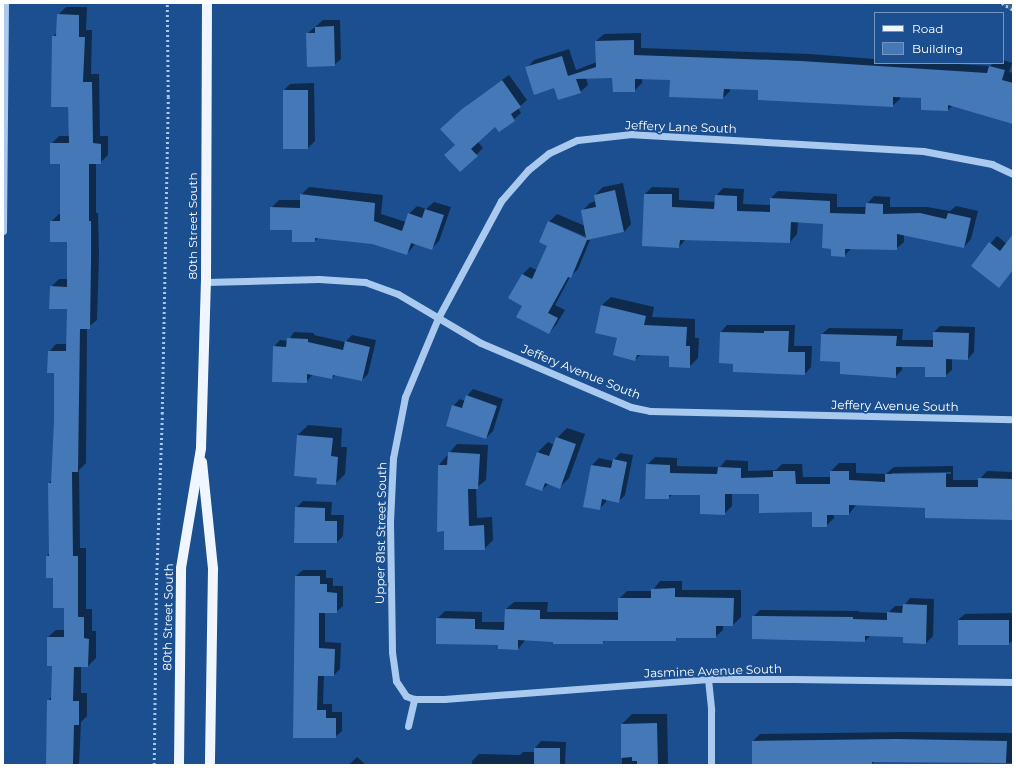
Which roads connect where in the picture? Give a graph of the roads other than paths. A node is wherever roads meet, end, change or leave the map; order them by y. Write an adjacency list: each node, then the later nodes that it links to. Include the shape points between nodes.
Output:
1 (5, 3): 4 (street)
2 (207, 3): 5 (main road, 80th Street South)
3 (1013, 174): 6 (street, Jeffery Lane South, via 992,164 923,151 632,134 577,140 549,153 528,170 501,201)
4 (3, 230)
5 (206, 282): 6 (street, Jeffery Avenue South, via 319,279 365,282 398,294); 8 (main road, 80th Street South)
6 (438, 318): 7 (street, Jeffery Avenue South, via 481,343 631,407 650,411); 11 (street, Upper 81st Street South, via 405,396 393,458 390,522 392,652 396,681 406,696)
7 (1013, 419)
8 (201, 448): 13 (main road, 80th Street South, via 181,568); 14 (main road, 80th Street South, via 213,569)
9 (708, 679): 10 (street, Jasmine Avenue South); 11 (street, Jasmine Avenue South, via 444,699); 15 (street)
10 (1013, 682)
11 (414, 699): 12 (street)
12 (408, 726)
13 (179, 765)
14 (210, 765)
15 (711, 765)

